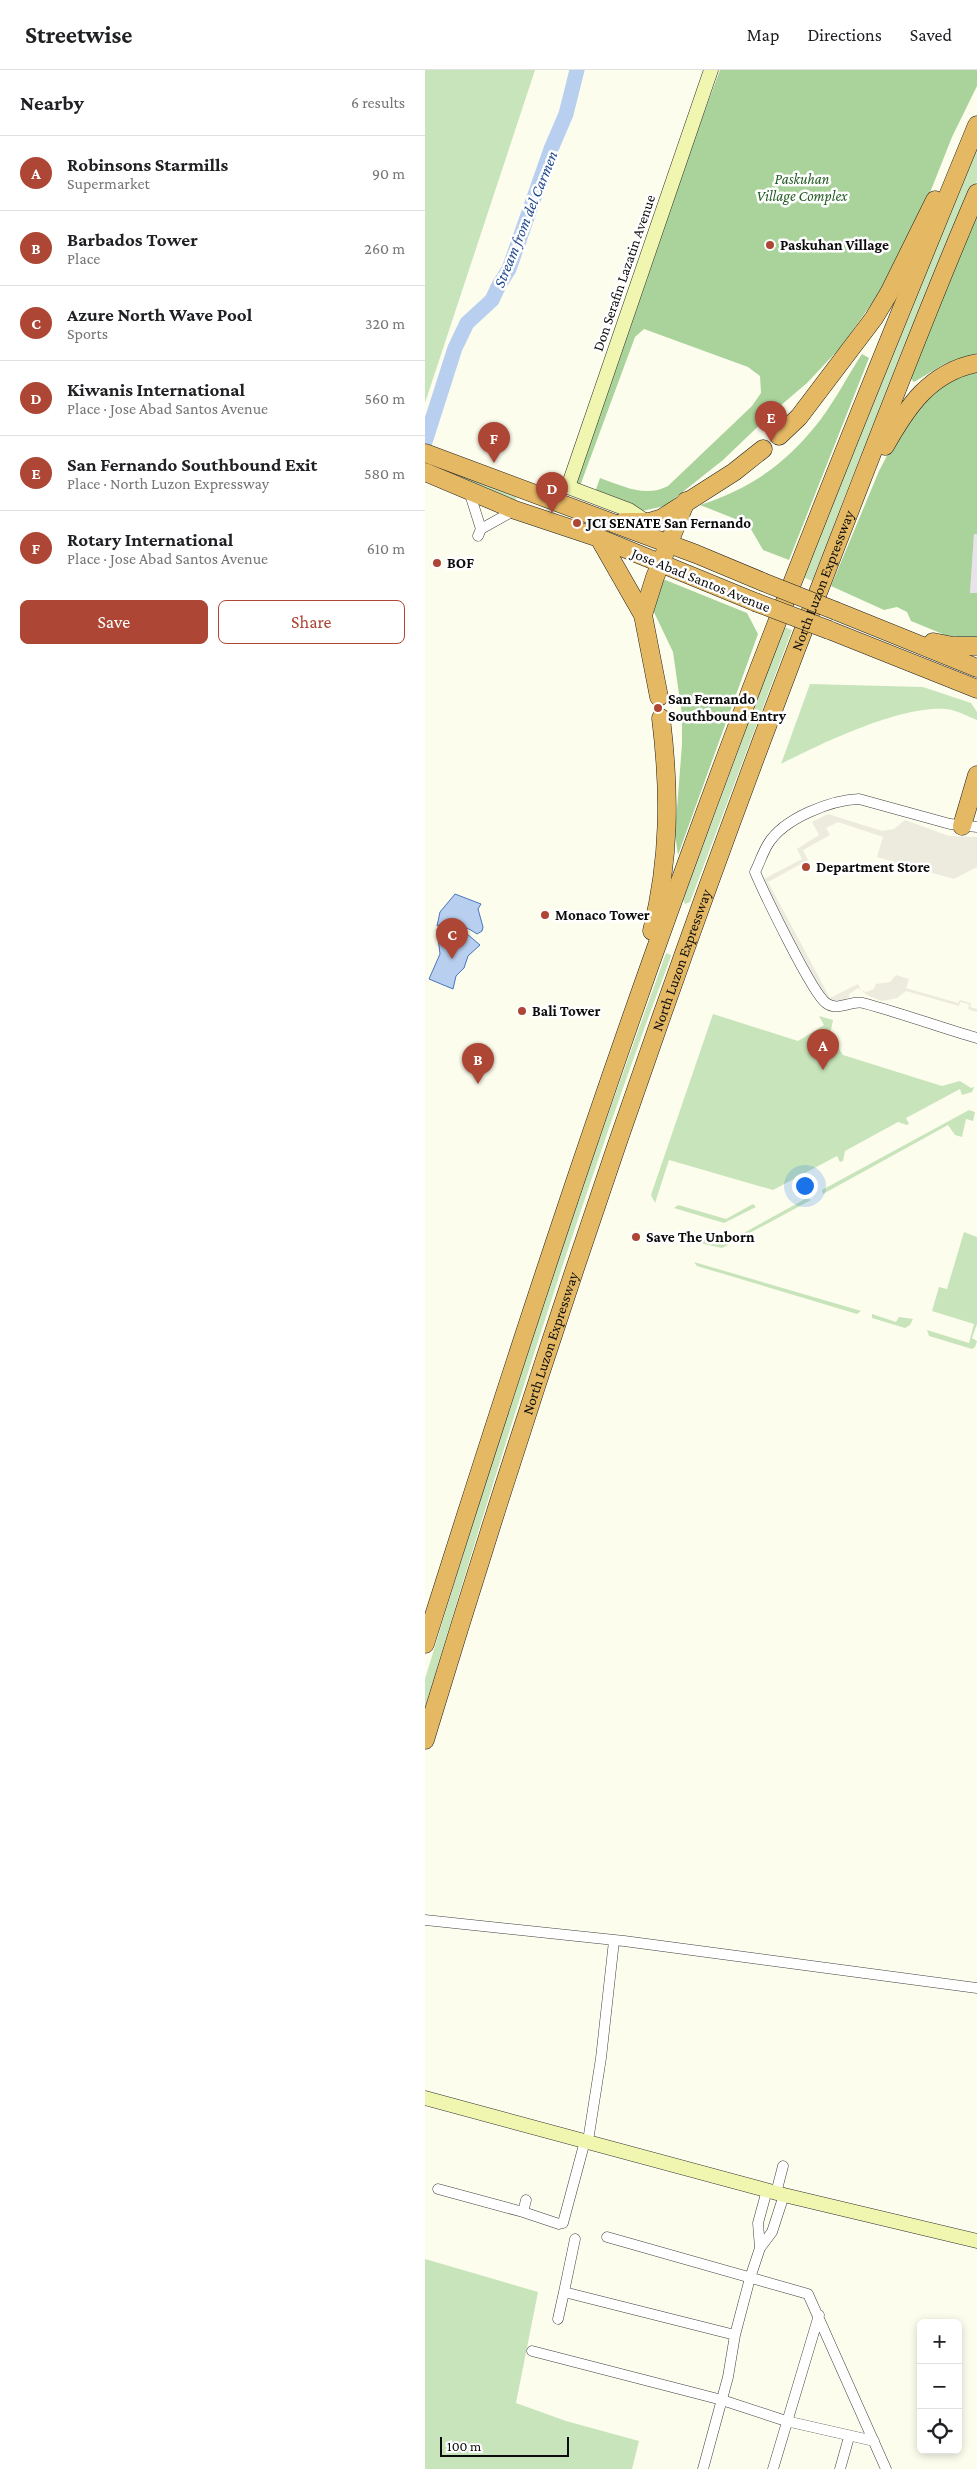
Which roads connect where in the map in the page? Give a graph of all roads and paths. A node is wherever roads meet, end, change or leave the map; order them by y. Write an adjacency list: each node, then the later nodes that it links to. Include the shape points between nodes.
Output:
1 (711, 70): 14 (main road, Don Serafin Lazatin Avenue, via 568,487)
2 (977, 115): 6 (highway, via 875,318 799,417)
3 (977, 125): 28 (highway, North Luzon Expressway, via 810,534)
4 (977, 193): 12 (highway, North Luzon Expressway)
5 (977, 363): 12 (highway, via 948,372 915,399 897,424)
6 (779, 436)
7 (763, 449): 11 (highway, via 734,472)
8 (425, 453): 15 (highway, Jose Abad Santos Avenue)
9 (431, 475): 10 (highway, Jose Abad Santos Avenue)
10 (469, 491): 13 (highway, Jose Abad Santos Avenue); 13 (street, via 479,533)
11 (686, 501): 14 (highway, via 662,518); 17 (highway)
12 (851, 508): 31 (highway, North Luzon Expressway, via 720,849 607,1171)
13 (515, 510): 16 (highway, Jose Abad Santos Avenue)
14 (645, 519): 15 (highway); 17 (main road)
15 (611, 522): 17 (highway, Jose Abad Santos Avenue)
16 (599, 538): 18 (highway, Jose Abad Santos Avenue); 19 (highway)
17 (665, 542): 18 (highway); 20 (highway, Jose Abad Santos Avenue, bridge)
18 (662, 564): 19 (highway); 23 (highway, Jose Abad Santos Avenue, bridge)
19 (643, 615): 24 (highway)
20 (886, 631): 21 (highway, via 953,646); 22 (highway, Jose Abad Santos Avenue)
21 (977, 646)
22 (977, 668)
23 (974, 690)
24 (659, 697)
25 (661, 718): 28 (highway, via 668,789 665,863)
26 (977, 775): 27 (highway)
27 (970, 826): 29 (street, via 950,824 859,799 845,799 818,808 779,831 769,842 755,872 807,973 827,1004 837,1006 861,1002)
28 (632, 1014): 30 (highway, North Luzon Expressway, via 531,1310)
29 (977, 1038)
30 (425, 1644)
31 (425, 1740)
32 (425, 1920): 33 (street)
33 (614, 1941): 34 (street); 36 (street, via 601,2058)
34 (977, 1988)
35 (425, 2098): 36 (main road)
36 (586, 2141): 39 (main road, via 732,2176); 41 (street, via 563,2223)
37 (783, 2166): 39 (street)
38 (439, 2189): 41 (street)
39 (776, 2193): 44 (main road); 45 (street, via 772,2232); 45 (street, via 758,2223)
40 (526, 2200): 41 (street)
41 (523, 2212)
42 (607, 2237): 46 (street)
43 (575, 2239): 47 (street)
44 (977, 2241)
45 (760, 2248): 46 (street)
46 (750, 2278): 48 (street, via 808,2294); 50 (street)
47 (564, 2292): 49 (street); 50 (street)
48 (819, 2316): 53 (street); 55 (street)
49 (558, 2319)
50 (735, 2335): 52 (street)
51 (532, 2351): 52 (street)
52 (721, 2400): 53 (street); 56 (street)
53 (786, 2421): 54 (street); 57 (street)
54 (849, 2437): 55 (street); 58 (street)
55 (874, 2441): 59 (street)
56 (703, 2469)
57 (773, 2469)
58 (840, 2469)
59 (886, 2469)

